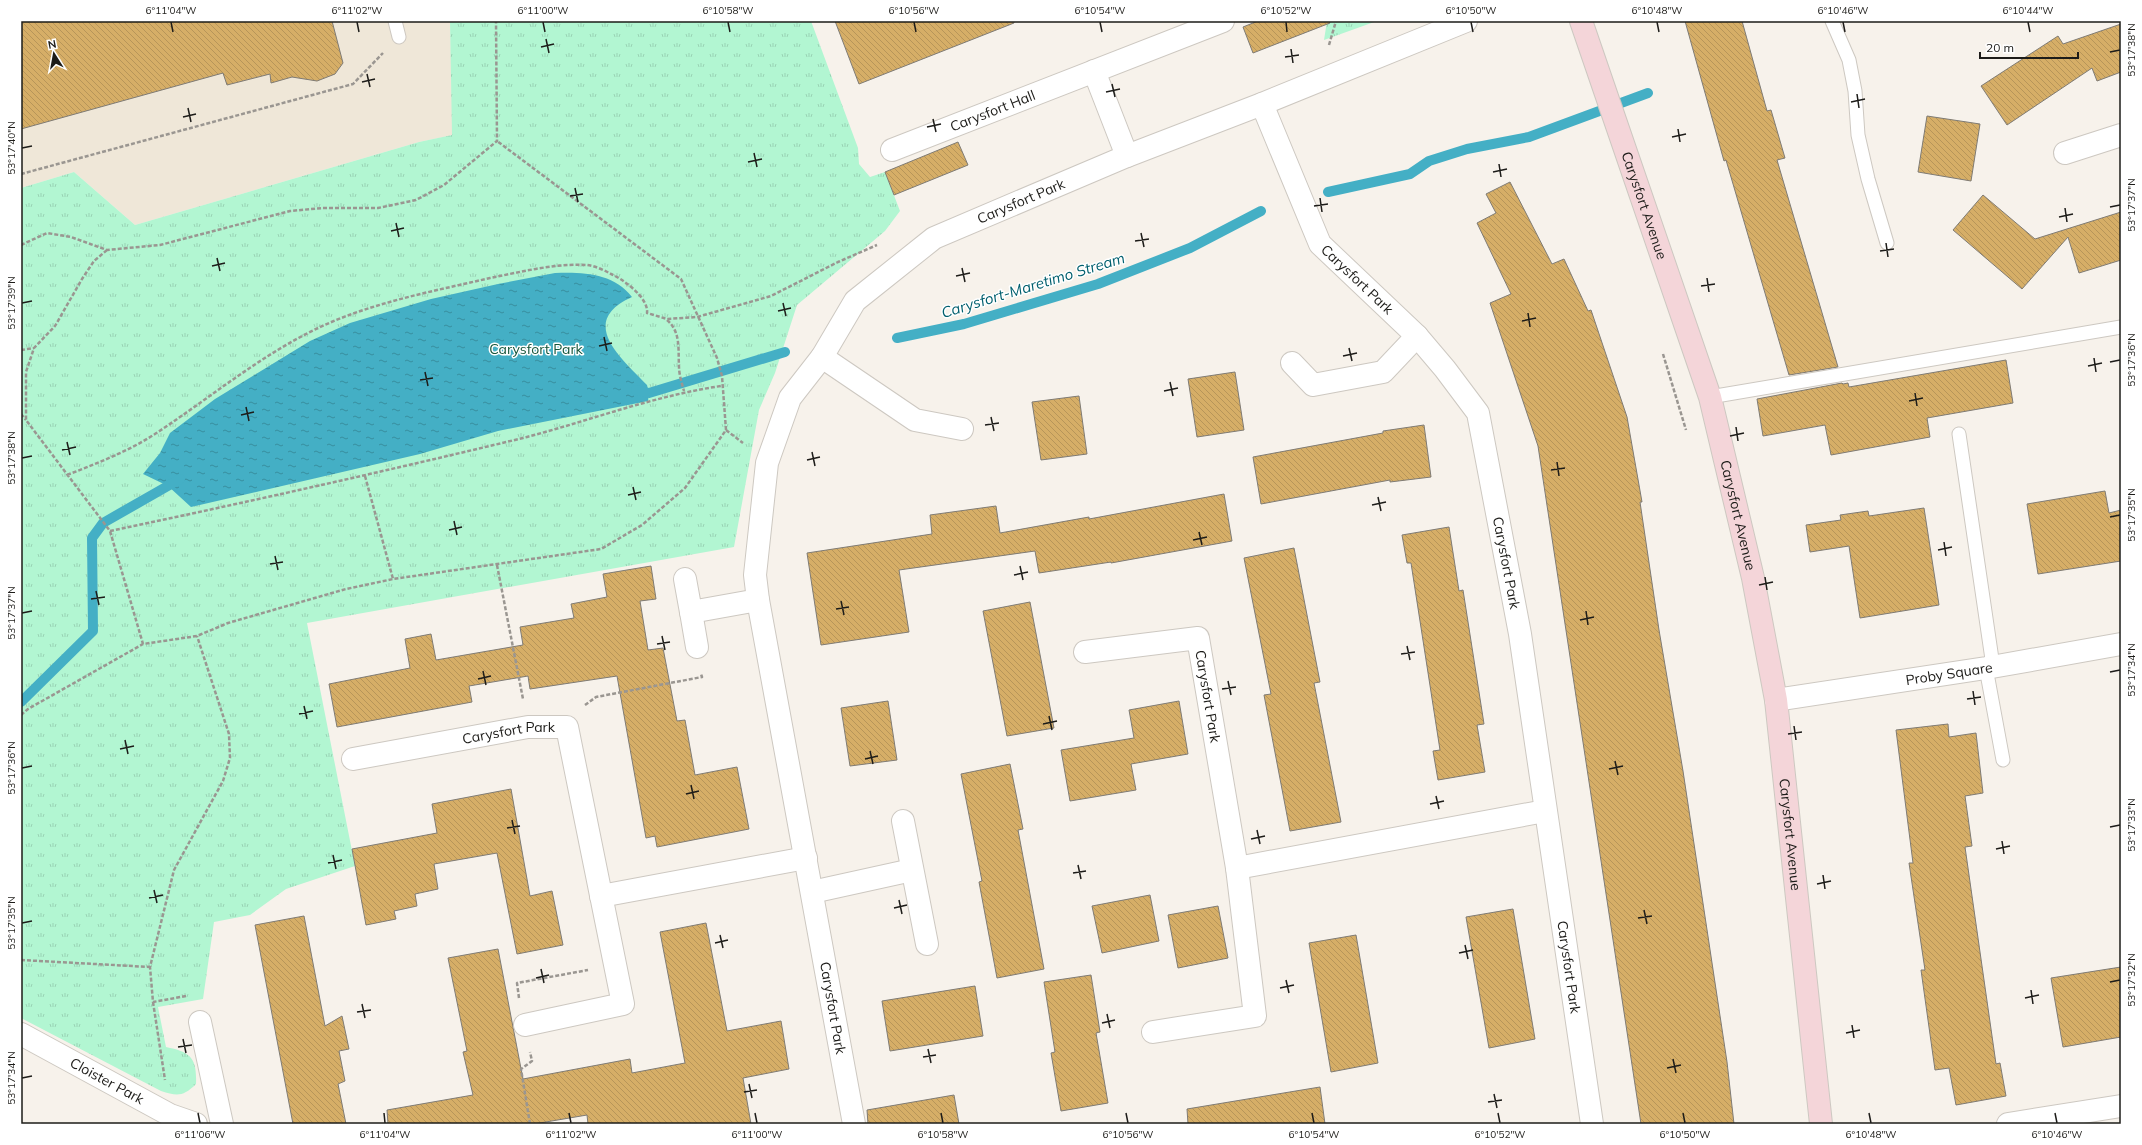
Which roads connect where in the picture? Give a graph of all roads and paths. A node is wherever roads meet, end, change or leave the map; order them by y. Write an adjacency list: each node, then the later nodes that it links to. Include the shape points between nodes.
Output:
1 (395, 21): 7 (lane)
2 (496, 21): 11 (path)
3 (1223, 21): 8 (street, Carysfort Hall)
4 (1466, 21): 9 (street, Carysfort Park)
5 (1580, 21): 31 (main road, Carysfort Avenue)
6 (1832, 21): 17 (lane, via 1849,60 1855,91 1858,135)
7 (399, 37): 15 (path, via 353,84)
8 (1094, 71): 12 (street, Carysfort Hall); 14 (street)
9 (1262, 104): 14 (street, Carysfort Park); 23 (street, Carysfort Park, via 1320,244)
10 (2121, 135): 13 (street)
11 (497, 140): 19 (path, via 444,185 416,200 378,208 290,211 160,245); 20 (path, via 681,279)
12 (892, 150)
13 (2065, 152)
14 (1127, 156): 27 (street, Carysfort Park, via 934,238 855,301)
15 (21, 174)
16 (880, 243): 20 (path, via 771,296)
17 (1887, 243)
18 (21, 245): 19 (path, via 47,234 71,237)
19 (107, 250): 24 (path, via 94,261 55,326)
20 (698, 317): 21 (path); 29 (path, via 719,366)
21 (667, 320): 30 (path, via 675,327); 37 (path, via 647,313 646,305 623,279 588,265 527,271 379,305 341,318 307,334 216,390 161,431 116,456)
22 (2121, 328): 31 (lane)
23 (1417, 336): 28 (street, via 1383,372 1313,385); 57 (street, Carysfort Park, via 1478,413 1520,634)
24 (34, 348): 25 (path); 33 (path, via 26,372)
25 (21, 350)
26 (1662, 352): 35 (path)
27 (822, 357): 34 (street, via 915,420); 43 (street, Carysfort Park, via 790,398 767,463 755,574)
28 (1292, 363)
29 (721, 386): 30 (path); 40 (path, via 726,430 685,488 642,525 602,549)
30 (684, 391): 38 (path, via 528,436)
31 (1710, 397): 51 (main road, Carysfort Avenue, via 1753,578)
32 (21, 414): 33 (path)
33 (26, 420): 37 (path)
34 (962, 429)
35 (1688, 434)
36 (1959, 434): 50 (lane)
37 (67, 475): 39 (path)
38 (366, 476): 39 (path); 41 (path)
39 (110, 532): 46 (path)
40 (497, 565): 41 (path); 53 (path)
41 (394, 579): 45 (path, via 228,623)
42 (685, 579): 44 (street)
43 (758, 600): 44 (street); 59 (street, Carysfort Park)
44 (691, 612): 48 (street)
45 (197, 636): 46 (path); 66 (path, via 229,734 230,758 223,781 174,870)
46 (144, 644): 52 (path)
47 (2121, 644): 50 (street, Proby Square)
48 (696, 647): 54 (path, via 702,677 596,697)
49 (1085, 652): 60 (street, Carysfort Park, via 1198,638)
50 (1990, 667): 51 (street, Proby Square); 56 (lane)
51 (1776, 700): 78 (main road, Carysfort Avenue)
52 (21, 715)
53 (528, 727): 54 (street, Carysfort Park); 55 (street, Carysfort Park)
54 (567, 727): 63 (street, Carysfort Park)
55 (353, 759)
56 (2003, 760)
57 (1545, 811): 60 (street); 77 (street, Carysfort Park)
58 (903, 821): 61 (street)
59 (806, 858): 62 (street, Carysfort Park); 63 (street)
60 (1237, 868): 70 (street, Carysfort Park, via 1255,1016)
61 (912, 870): 62 (street); 64 (street)
62 (812, 892): 76 (street, Carysfort Park)
63 (601, 896): 69 (street, Carysfort Park, via 623,1004)
64 (927, 944)
65 (21, 960): 66 (path)
66 (150, 966): 67 (path)
67 (153, 1002): 68 (path, via 195,994); 72 (path)
68 (200, 1022): 75 (street)
69 (525, 1025)
70 (1153, 1032)
71 (21, 1034): 74 (street, Cloister Park, via 170,1115)
72 (166, 1085)
73 (2121, 1106): 79 (street)
74 (196, 1124)
75 (222, 1124)
76 (854, 1124)
77 (1592, 1124)
78 (1821, 1124)
79 (2008, 1124)

